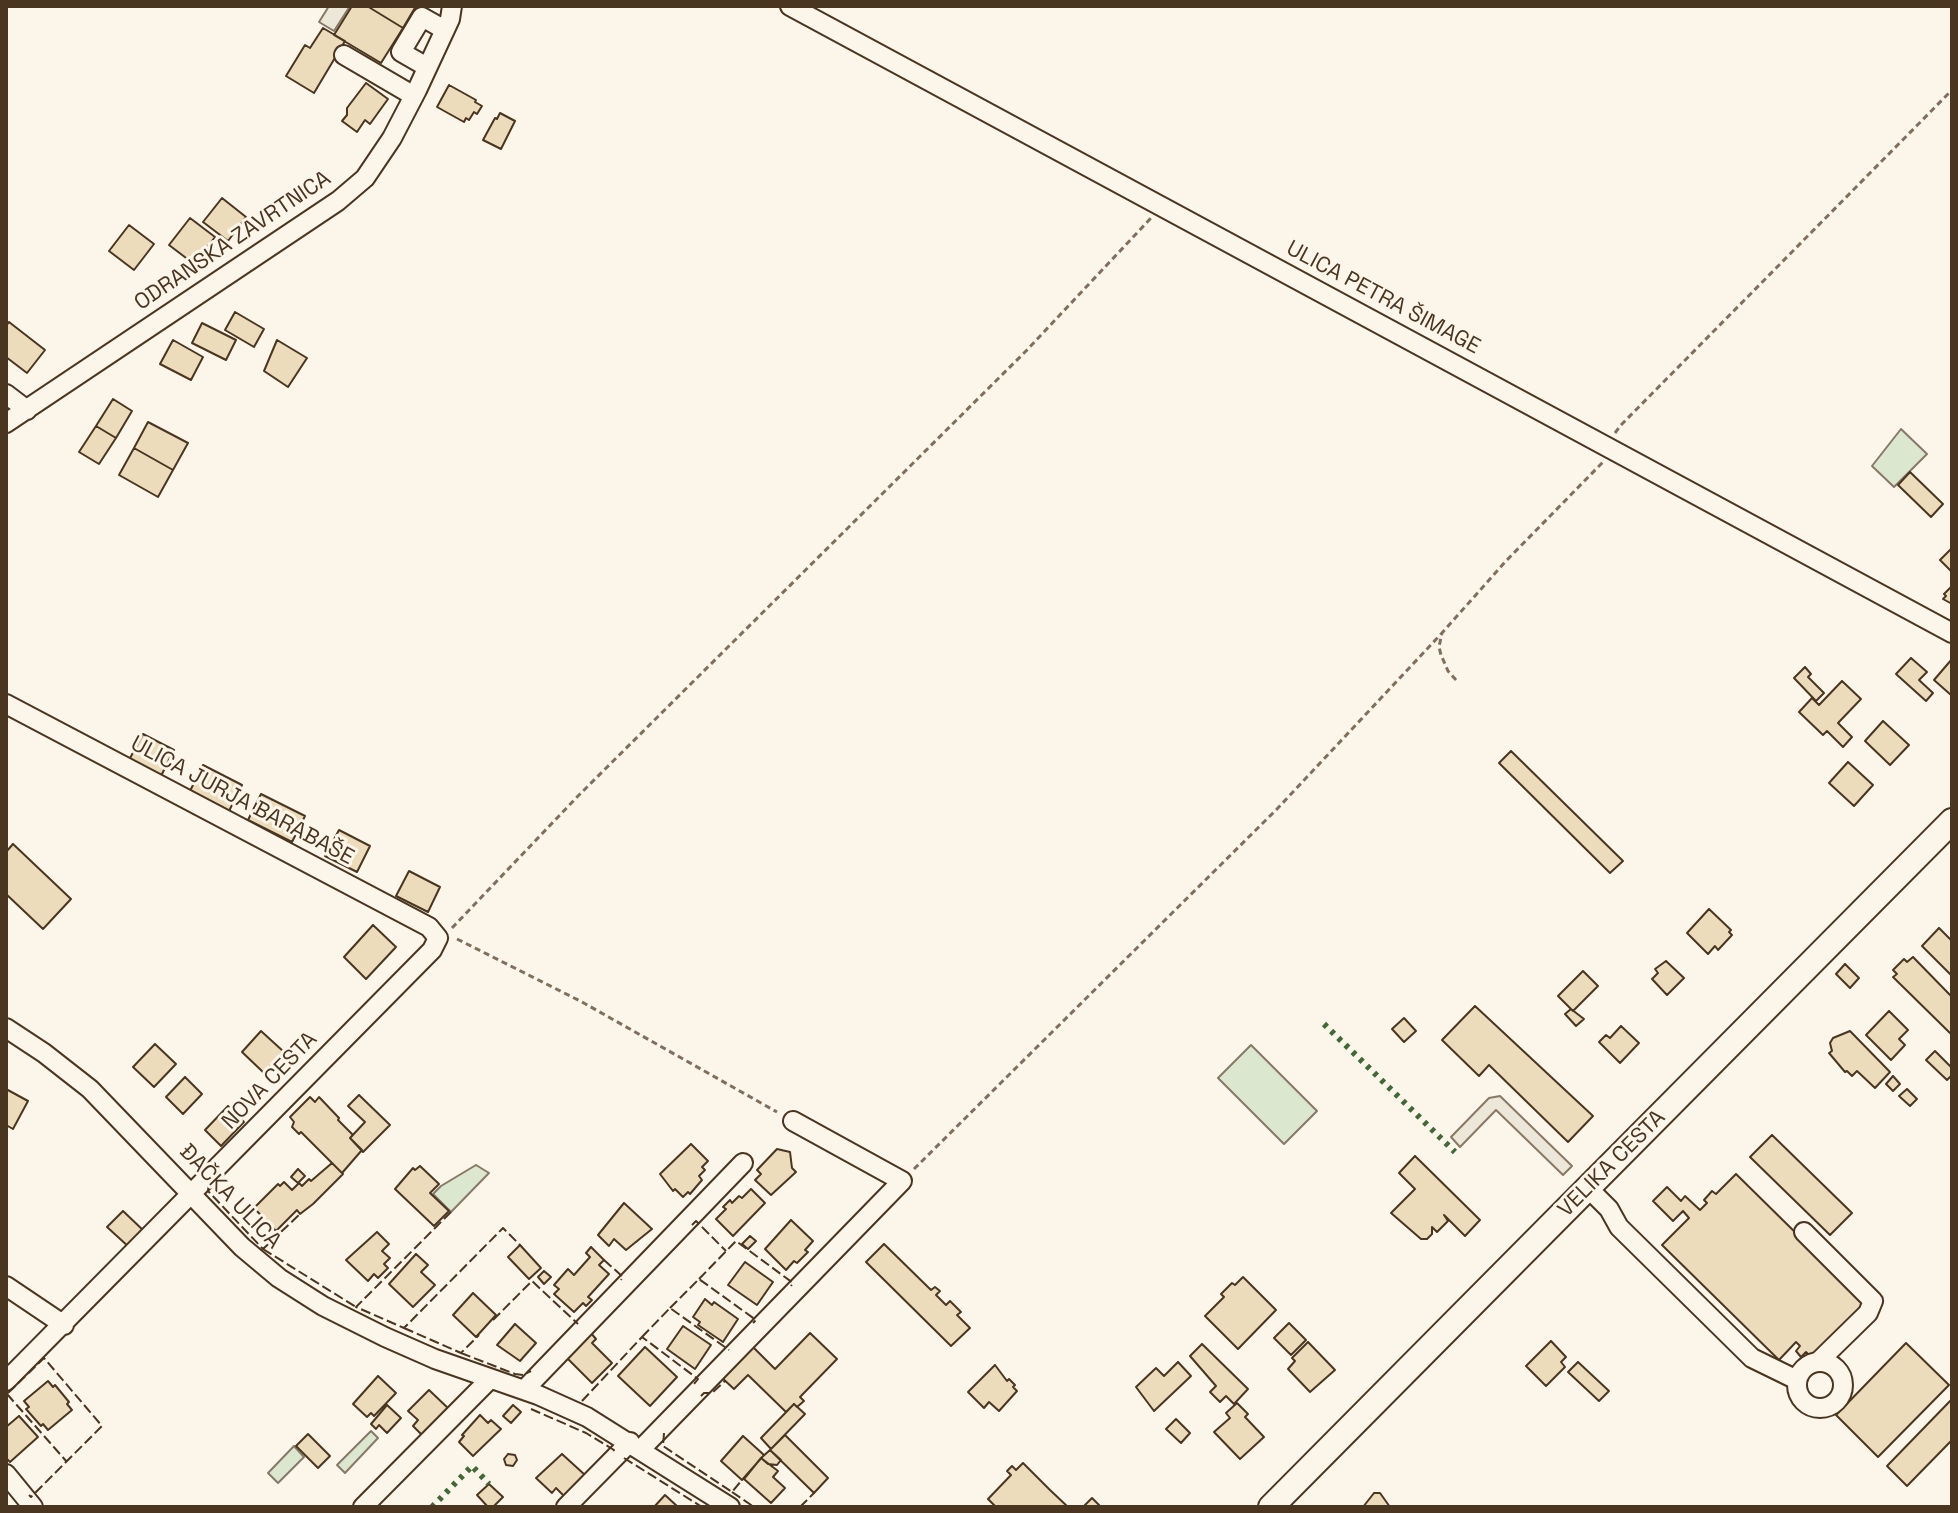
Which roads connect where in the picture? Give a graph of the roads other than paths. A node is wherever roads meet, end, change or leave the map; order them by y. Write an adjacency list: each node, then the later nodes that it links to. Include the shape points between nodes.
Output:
1 (452, 6): 3 (street, ODRANSKA ZAVRTNICA)
2 (790, 6): 10 (street, ULICA PETRA ŠIMAGE)
3 (445, 30): 5 (street, ODRANSKA ZAVRTNICA); 5 (street, via 422,17 401,52)
4 (344, 55): 6 (street)
5 (427, 67): 6 (street, ODRANSKA ZAVRTNICA)
6 (414, 96): 8 (street, ODRANSKA ZAVRTNICA, via 365,178 338,201)
7 (6, 394): 8 (street)
8 (27, 410): 9 (street, ODRANSKA ZAVRTNICA)
9 (6, 423)
10 (1952, 633)
11 (6, 704): 13 (street, ULICA JURJA BARABAŠE, via 429,927 438,938)
12 (1952, 821): 17 (main road, VELIKA CESTA)
13 (432, 950): 18 (street, NOVA CESTA)
14 (6, 1028): 18 (street, ĐAČKA ULICA, via 90,1089)
15 (793, 1121): 27 (street, via 902,1181)
16 (743, 1163): 26 (street)
17 (1588, 1188): 24 (street, via 1619,1227 1752,1358); 33 (main road, VELIKA CESTA)
18 (192, 1195): 21 (street, NOVA CESTA); 23 (street, ĐAČKA ULICA, via 260,1264 323,1306 406,1347)
19 (1804, 1232): 22 (street, via 1873,1301 1868,1313)
20 (6, 1286): 21 (street)
21 (64, 1325): 25 (street, NOVA CESTA)
22 (1818, 1362): 24 (street); 24 (street, via 1832,1365 1842,1376 1843,1391 1835,1403 1822,1409 1808,1405)
23 (490, 1379): 26 (street, ĐAČKA ULICA); 30 (street)
24 (1797, 1380)
25 (6, 1381)
26 (524, 1390): 27 (street, ĐAČKA ULICA)
27 (635, 1445): 31 (street); 32 (street, ĐAČKA ULICA)
28 (6, 1474): 29 (street)
29 (33, 1507)
30 (363, 1507)
31 (566, 1507)
32 (730, 1507)
33 (1271, 1507)

